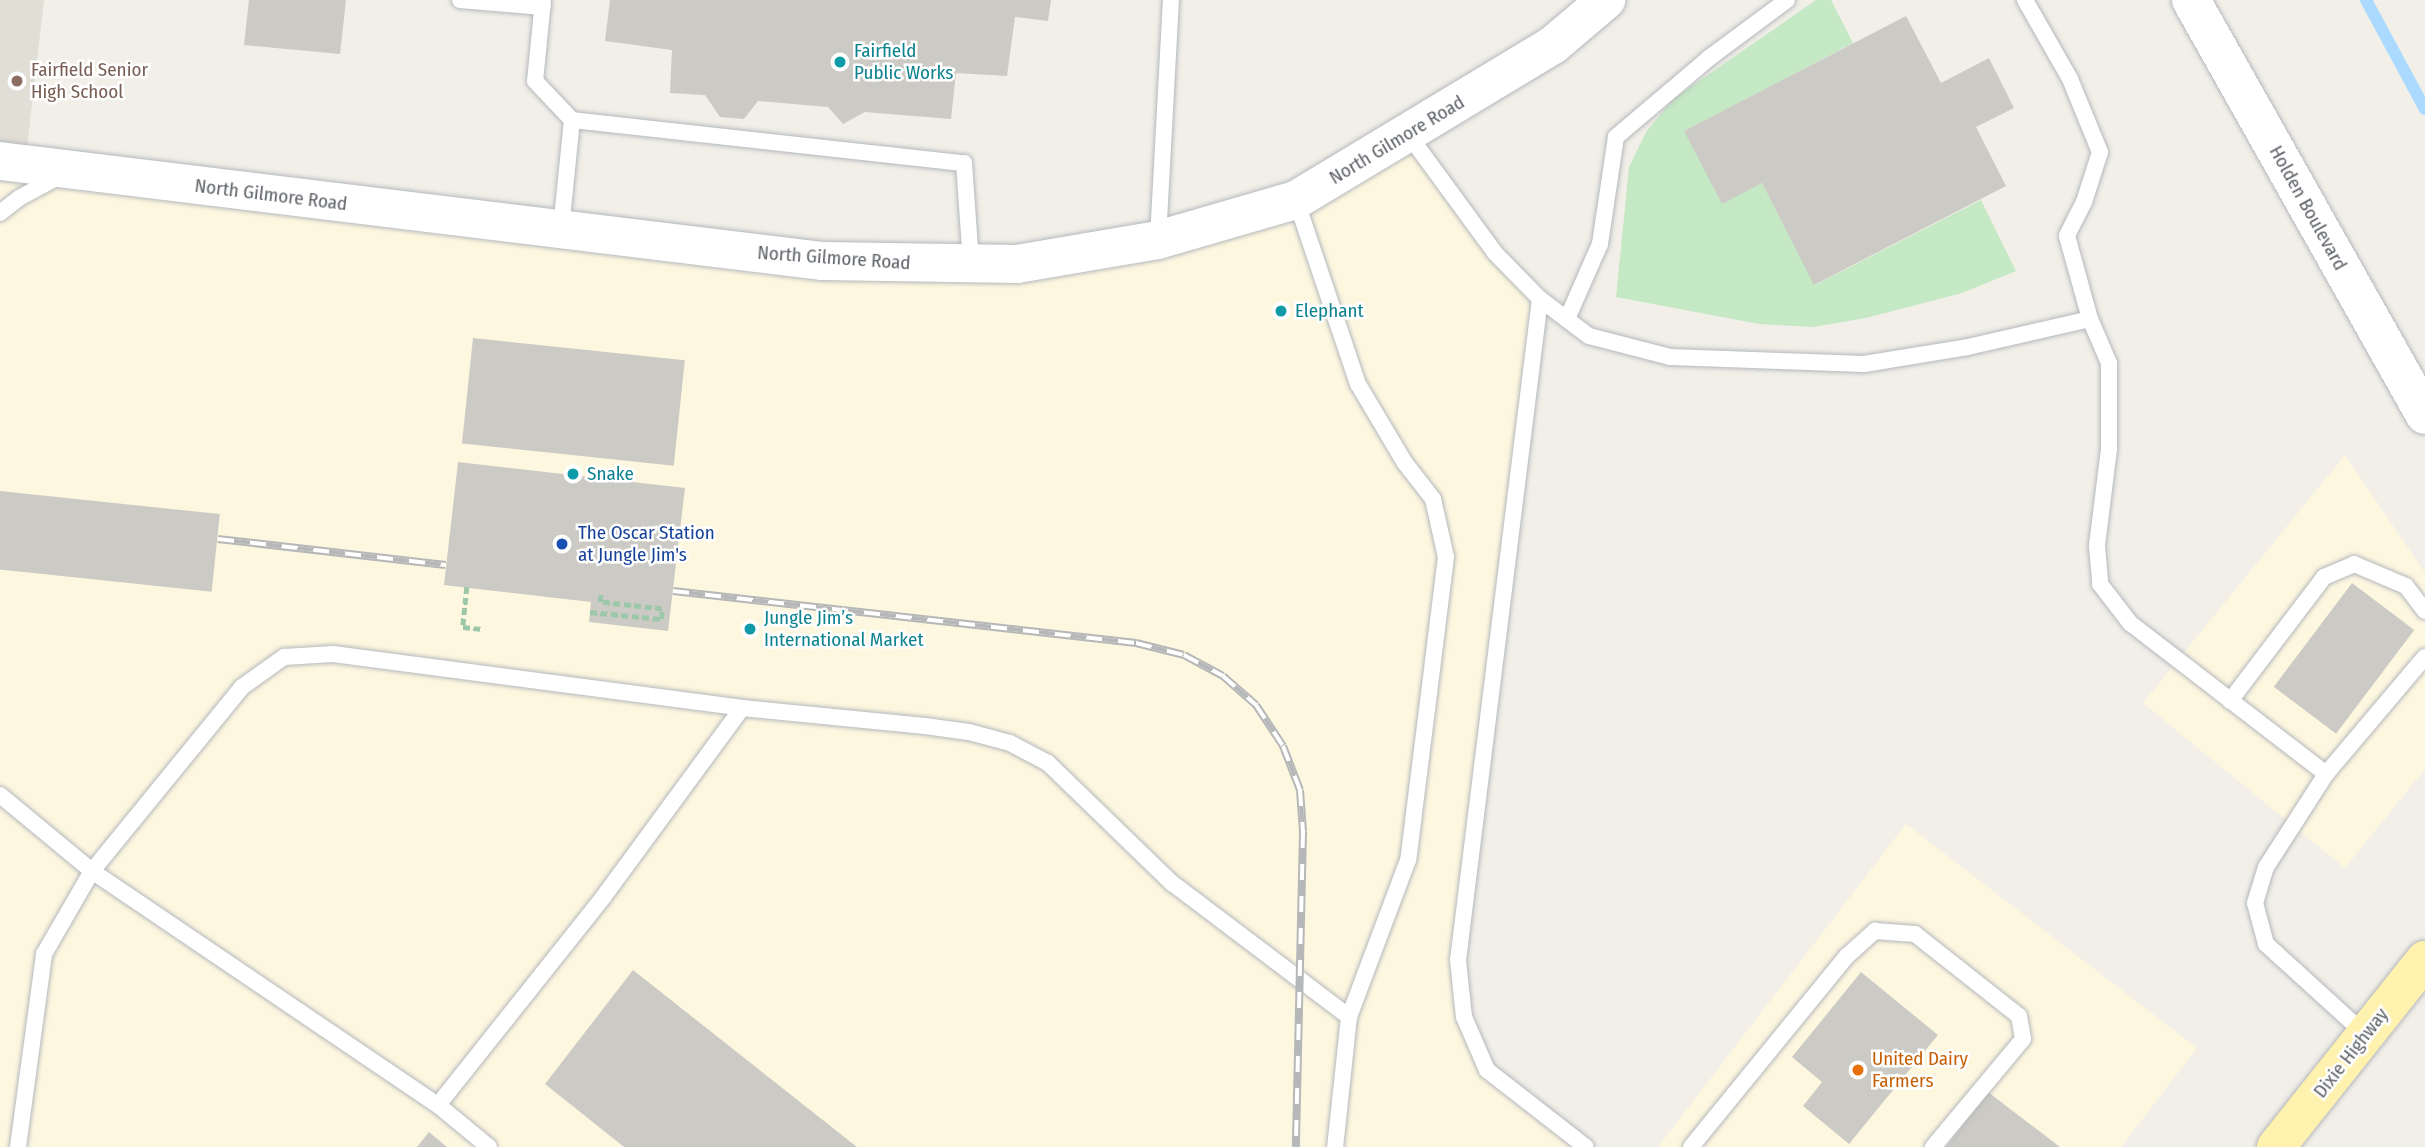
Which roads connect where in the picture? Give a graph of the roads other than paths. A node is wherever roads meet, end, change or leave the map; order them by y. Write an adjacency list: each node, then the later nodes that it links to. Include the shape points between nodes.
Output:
1 (460, 0): 7 (lane)
2 (1171, 0): 15 (lane)
3 (1606, 0): 9 (street, North Gilmore Road, via 1553,45)
4 (1787, 0): 18 (lane, via 1709,58 1616,137 1600,244)
5 (2025, 0): 19 (lane, via 2070,79 2100,152 2067,236)
6 (2191, 0): 20 (street, Holden Boulevard)
7 (543, 3): 8 (lane, via 536,81)
8 (572, 120): 14 (lane); 16 (lane, via 964,163)
9 (1408, 134): 12 (street, North Gilmore Road); 17 (lane, via 1495,253)
10 (0, 161): 11 (street, North Gilmore Road)
11 (72, 170): 13 (lane, via 19,198); 14 (street, North Gilmore Road)
12 (1296, 200): 15 (street, North Gilmore Road); 29 (lane, via 1358,384 1405,463 1433,499 1446,557 1408,860)
13 (0, 214)
14 (561, 229): 16 (street, North Gilmore Road, via 823,261)
15 (1158, 240): 16 (street, North Gilmore Road, via 1017,264)
16 (971, 264)
17 (1540, 299): 18 (lane); 36 (lane, via 1458,960 1464,1017 1487,1070)
18 (1567, 319): 19 (lane, via 1589,336 1670,357 1864,363 1968,347)
19 (2090, 319): 23 (lane, via 2109,363 2109,449 2096,546 2100,584 2130,623)
20 (2425, 415)
21 (2425, 611): 23 (lane, via 2406,586 2354,564 2324,578)
22 (2425, 657): 25 (lane)
23 (2230, 701): 25 (lane)
24 (742, 708): 27 (lane, via 333,654 284,657 242,687); 29 (lane, via 936,728 1010,743 1048,763 1172,883); 31 (lane, via 604,896)
25 (2326, 774): 30 (lane, via 2266,867 2255,903 2266,944)
26 (0, 795): 27 (lane)
27 (92, 871): 31 (lane); 33 (lane, via 44,954)
28 (2425, 960): 30 (main road, Dixie Highway)
29 (1349, 1017): 35 (lane)
30 (2366, 1035): 38 (main road, Dixie Highway)
31 (438, 1105): 34 (lane)
32 (1697, 1145): 37 (lane, via 1847,956 1875,931 1915,934 2019,1016 2023,1039)
33 (18, 1147)
34 (489, 1147)
35 (1335, 1147)
36 (1586, 1147)
37 (1933, 1147)
38 (2276, 1147)

